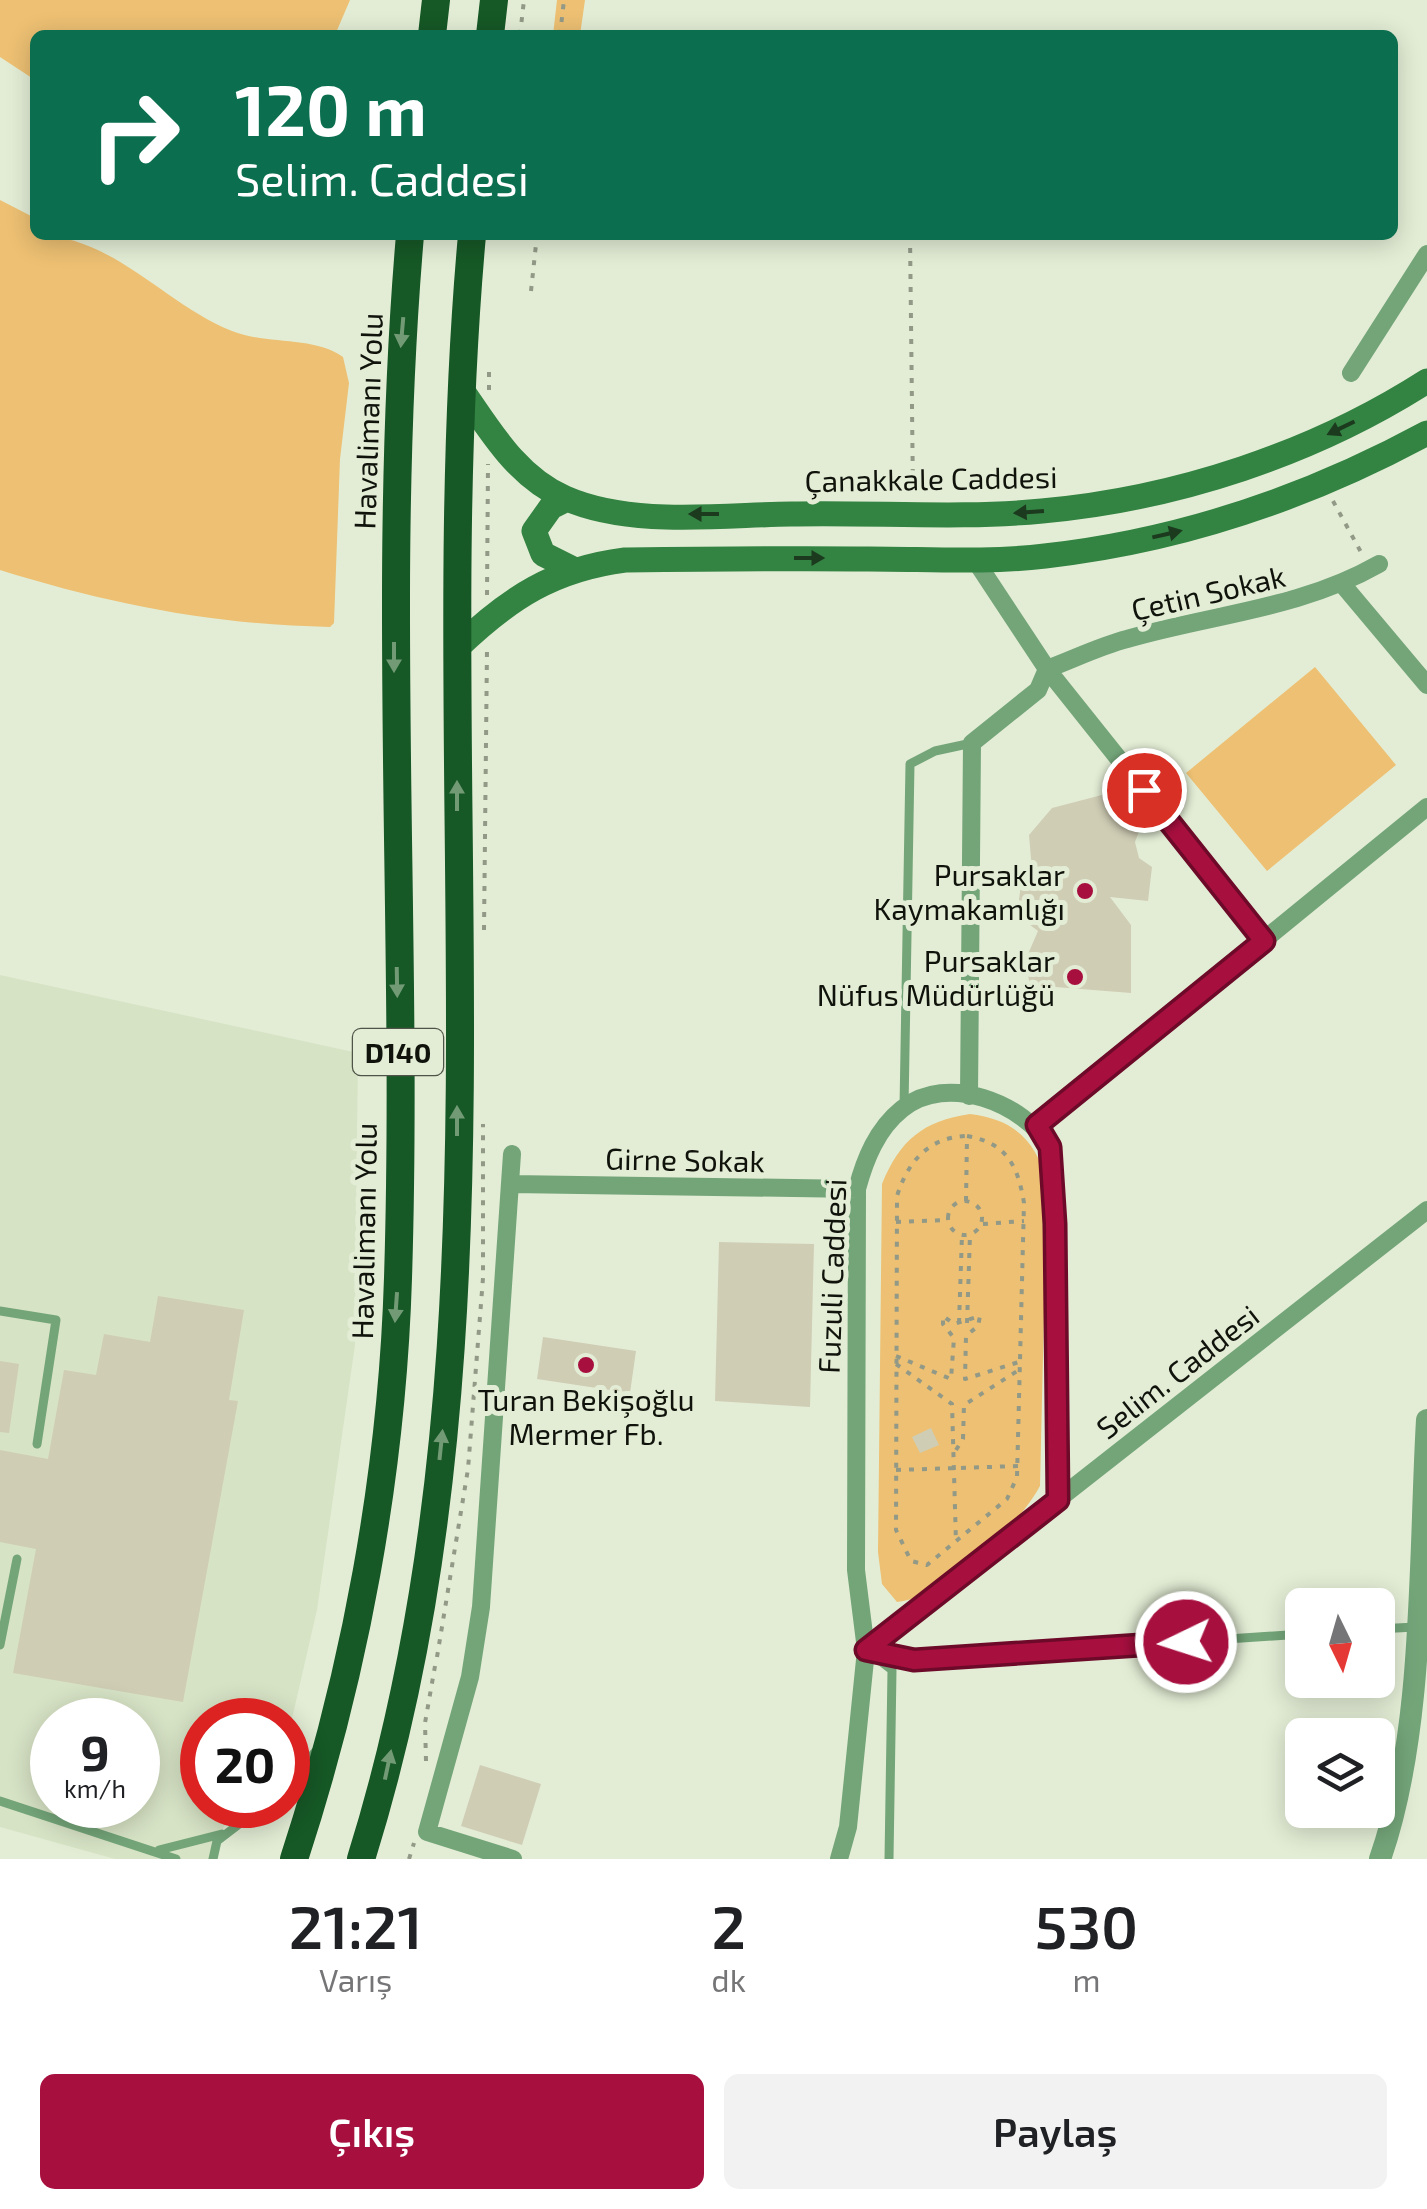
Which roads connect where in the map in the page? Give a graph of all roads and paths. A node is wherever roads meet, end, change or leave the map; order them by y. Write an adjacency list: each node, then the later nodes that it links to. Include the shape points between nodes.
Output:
1 (436, 0): 5 (highway)
2 (494, 0): 6 (highway)
3 (524, 0): 7 (path)
4 (564, 0): 8 (path)
5 (433, 30)
6 (491, 30)
7 (521, 30)
8 (561, 30)
9 (410, 240): 67 (highway, Havalimanı Yolu / D140, one-way to 67, via 398,376 395,551 398,1280 378,1494)
10 (472, 240): 17 (highway, D140)
11 (537, 240): 14 (path)
12 (910, 240): 20 (path)
13 (1427, 254): 15 (street)
14 (532, 291)
15 (1351, 373)
16 (1427, 381): 21 (main road, Çanakkale Caddesi, one-way to 21, via 1335,431 1247,466 1064,508 666,514)
17 (462, 390): 21 (main road, Çanakkale Caddesi, via 515,463); 26 (highway, D140)
18 (1427, 433): 19 (main road)
19 (1323, 484): 22 (main road, one-way to 19, via 1079,552 1173,533); 23 (path)
20 (913, 493)
21 (568, 499): 24 (main road, via 551,507 534,530 542,554)
22 (975, 560): 24 (main road, one-way to 22, via 626,560); 27 (street)
23 (1375, 567): 25 (street, Çetin Sokak)
24 (573, 570): 26 (main road, via 510,600)
25 (1343, 585): 27 (street, Çetin Sokak, via 1273,608 1126,639); 28 (street)
26 (458, 647): 76 (highway, D140, one-way to 26, via 386,1776 428,1558 450,1364 458,1253)
27 (1048, 668): 29 (street, via 1038,690); 31 (street)
28 (1427, 685)
29 (972, 743): 32 (street); 33 (lane, via 910,764)
30 (1427, 807): 31 (street)
31 (1264, 941): 34 (street)
32 (969, 1096): 33 (street, via 956,1093); 34 (street, via 1012,1108)
33 (904, 1107): 38 (street, Fuzuli Caddesi, via 865,1159)
34 (1037, 1125): 59 (street, via 1050,1147 1055,1224)
35 (966, 1136): 39 (path); 42 (path, via 991,1142 1014,1162); 43 (path, via 939,1140 916,1159 902,1181)
36 (512, 1154): 37 (street)
37 (512, 1184): 38 (street, Girne Sokak); 77 (street, via 481,1607 470,1676 427,1832)
38 (857, 1189): 66 (street, Fuzuli Caddesi, via 856,1570)
39 (966, 1201): 41 (path, via 955,1205); 44 (path, via 980,1209)
40 (1427, 1210): 59 (street, Selim. Caddesi)
41 (948, 1220): 43 (path); 45 (path)
42 (1024, 1221): 44 (path); 52 (path)
43 (896, 1222): 50 (path)
44 (981, 1224): 46 (path)
45 (962, 1234): 46 (path); 48 (path)
46 (970, 1235): 49 (path)
47 (0, 1311): 54 (lane, via 56,1320)
48 (959, 1323): 49 (path); 50 (path, via 943,1316 954,1338 951,1378)
49 (967, 1323): 52 (path, via 980,1316 966,1336 966,1380)
50 (896, 1356): 51 (path)
51 (896, 1364): 55 (path, via 952,1404); 58 (path)
52 (1022, 1365): 55 (path, via 964,1405); 56 (path)
53 (1427, 1420): 62 (street)
54 (37, 1444)
55 (956, 1450): 57 (path)
56 (1019, 1466): 57 (path); 60 (path, via 1007,1500)
57 (956, 1468): 58 (path); 60 (path)
58 (896, 1470): 60 (path, via 896,1530 911,1561 927,1565)
59 (1058, 1500): 66 (street, Selim. Caddesi)
60 (956, 1544)
61 (17, 1558): 65 (lane)
62 (1415, 1626): 63 (lane); 80 (street, via 1400,1776)
63 (1395, 1628)
64 (1285, 1635): 66 (lane, via 914,1660)
65 (0, 1645)
66 (866, 1650): 78 (street, Fuzuli Caddesi); 79 (lane, via 892,1670)
67 (330, 1736): 68 (lane); 75 (highway, Havalimanı Yolu / D140)
68 (310, 1758)
69 (0, 1801): 72 (lane)
70 (232, 1828): 71 (lane)
71 (226, 1832): 72 (lane); 74 (lane)
72 (156, 1850): 73 (lane)
73 (176, 1859)
74 (212, 1859)
75 (294, 1859)
76 (361, 1859)
77 (513, 1859)
78 (839, 1859)
79 (888, 1859)
80 (1380, 1859)

